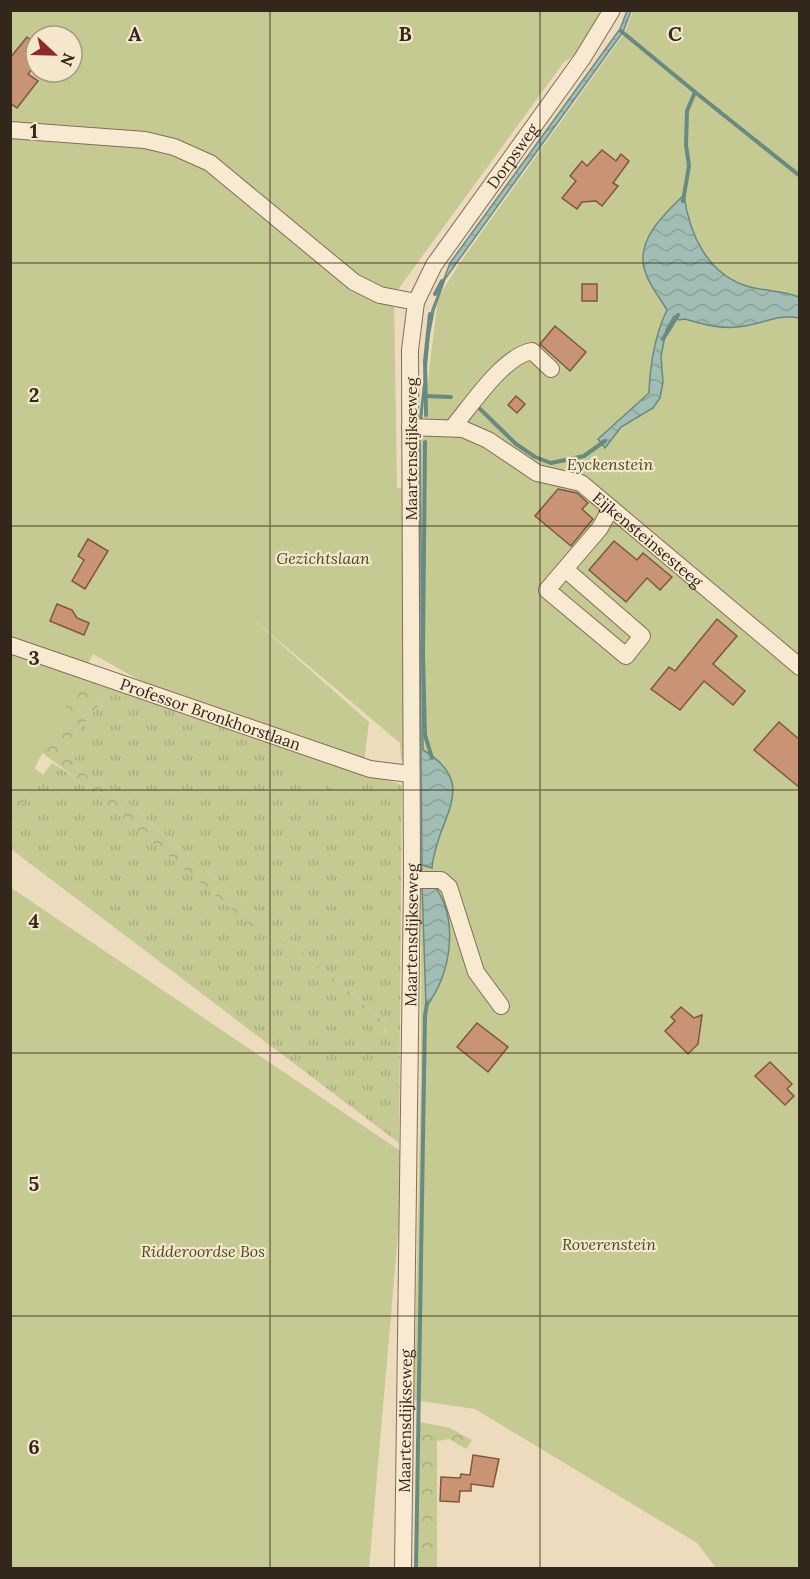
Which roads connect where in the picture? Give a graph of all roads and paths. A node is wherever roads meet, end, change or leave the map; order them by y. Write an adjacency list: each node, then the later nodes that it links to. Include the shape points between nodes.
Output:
1 (612, 10): 3 (street, Dorpsweg, via 582,59 441,253)
2 (10, 130): 3 (street, via 145,140 174,147 210,163 354,282 380,295)
3 (416, 303): 5 (street, Maartensdijkseweg)
4 (551, 369): 6 (street, via 532,351 523,353 496,375)
5 (410, 427): 6 (street, Eijkensteinsesteeg); 11 (street, Maartensdijkseweg)
6 (452, 428): 7 (street, Eijkensteinsesteeg, via 478,435 537,473 581,483)
7 (611, 507): 8 (street, via 600,528); 10 (street, Eijkensteinsesteeg)
8 (565, 569): 8 (street, via 547,590 626,656 642,636)
9 (10, 645): 11 (street, Professor Bronkhorstlaan, via 370,769)
10 (800, 667)
11 (410, 774): 12 (street, Maartensdijkseweg)
12 (412, 880): 13 (street, via 441,880 450,887 476,972); 14 (street, Maartensdijkseweg)
13 (501, 1006)
14 (403, 1569)

